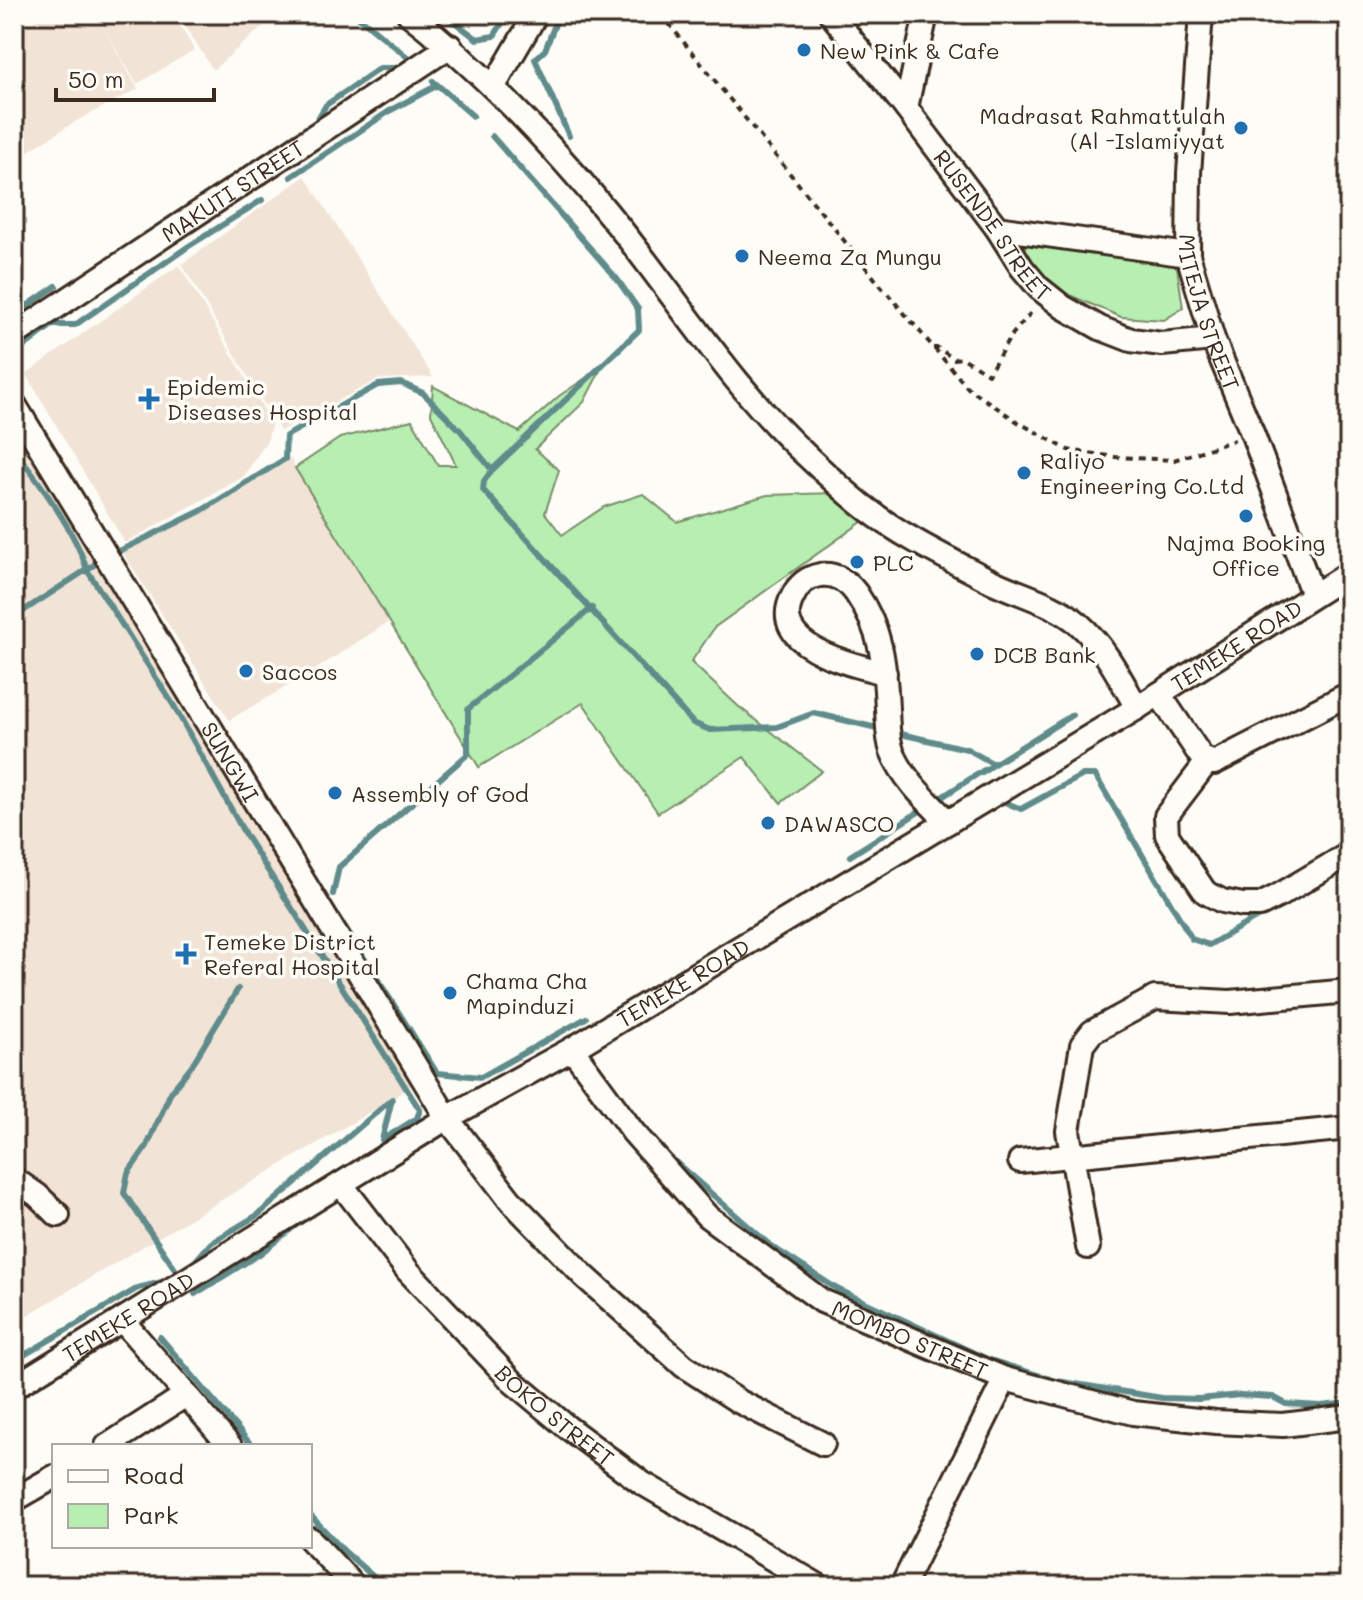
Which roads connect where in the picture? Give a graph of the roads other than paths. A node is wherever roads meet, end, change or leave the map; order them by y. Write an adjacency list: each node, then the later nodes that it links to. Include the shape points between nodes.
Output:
1 (409, 14): 6 (street)
2 (536, 14): 7 (street)
3 (831, 14): 8 (street, RUSENDE STREET)
4 (926, 14): 8 (street)
5 (1201, 14): 10 (street, MITEJA STREET)
6 (450, 46): 7 (street); 11 (street, MAKUTI STREET)
7 (494, 86): 20 (street, via 623,232 703,339 806,455 868,510 991,581 1076,621 1100,646)
8 (906, 108): 9 (street, RUSENDE STREET)
9 (997, 228): 10 (street); 12 (street, RUSENDE STREET, via 1039,288 1100,328 1162,344)
10 (1188, 255): 12 (street, MITEJA STREET)
11 (14, 335)
12 (1213, 339): 16 (street, MITEJA STREET)
13 (14, 404): 14 (street, SUNGWI)
14 (23, 431): 26 (street, SUNGWI)
15 (1349, 573): 16 (street, TEMEKE ROAD)
16 (1313, 595): 18 (street, TEMEKE ROAD)
17 (885, 673): 17 (street, via 873,621 850,586 832,574 818,575 798,587 787,613 801,640 825,655); 22 (street, via 890,747 910,781)
18 (1159, 694): 20 (street, TEMEKE ROAD); 21 (street)
19 (1349, 697): 21 (street)
20 (1137, 708): 22 (street, TEMEKE ROAD)
21 (1207, 762): 23 (street, via 1166,816 1165,825 1205,892 1222,901 1260,905)
22 (948, 822): 25 (street, TEMEKE ROAD)
23 (1349, 854)
24 (1349, 991): 28 (street, via 1230,1002 1155,998 1092,1032 1082,1045 1068,1131)
25 (572, 1049): 26 (street, TEMEKE ROAD); 35 (street, MOMBO STREET, via 633,1132 707,1216 822,1301)
26 (447, 1118): 31 (street, TEMEKE ROAD); 41 (street, SUNGWI, via 510,1200 684,1366 738,1401)
27 (1349, 1128): 28 (street)
28 (1071, 1157): 29 (street); 33 (street)
29 (1020, 1161)
30 (14, 1179): 32 (street)
31 (341, 1184): 34 (street, TEMEKE ROAD); 46 (street, BOKO STREET, via 408,1271 513,1382 642,1483)
32 (58, 1215)
33 (1088, 1247)
34 (122, 1320): 36 (street, TEMEKE ROAD); 37 (street)
35 (1005, 1379): 38 (street, MOMBO STREET, via 1147,1415 1283,1425); 47 (street)
36 (14, 1387)
37 (186, 1395): 39 (street); 40 (street)
38 (1349, 1417)
39 (110, 1444)
40 (228, 1444)
41 (823, 1444)
42 (52, 1478): 43 (street)
43 (14, 1500)
44 (312, 1542): 45 (street)
45 (344, 1583)
46 (819, 1586)
47 (902, 1586)

